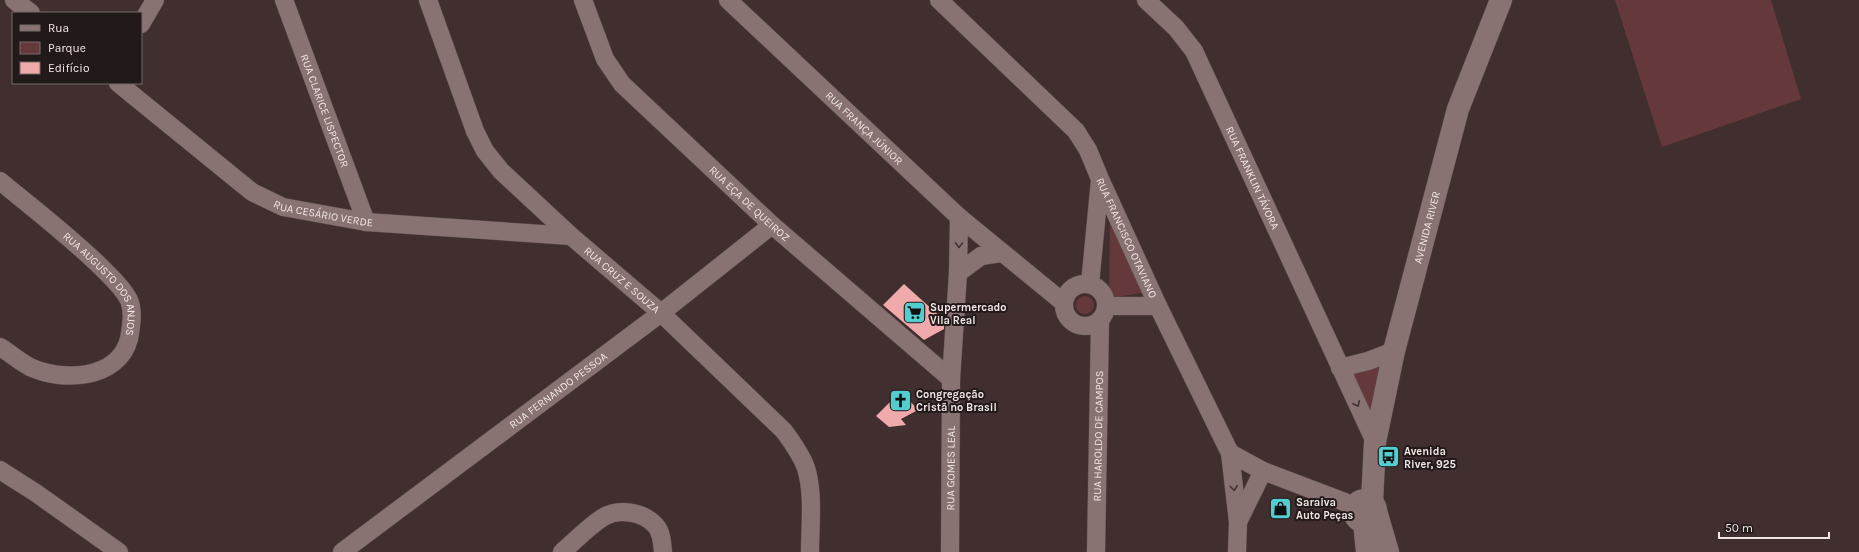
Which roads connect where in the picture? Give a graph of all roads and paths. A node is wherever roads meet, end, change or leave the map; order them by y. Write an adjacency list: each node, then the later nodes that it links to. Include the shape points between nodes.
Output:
1 (14, 0): 10 (street)
2 (155, 0): 11 (street)
3 (284, 0): 16 (street, RUA CLARICE LISPECTOR)
4 (428, 0): 18 (street, RUA CRUZ E SOUZA, via 475,131 485,151 500,171)
5 (583, 0): 17 (street, RUA EÇA DE QUEIROZ, via 605,59 622,84)
6 (728, 0): 15 (street, RUA FRANÇA JÚNIOR)
7 (939, 0): 13 (street, RUA FRANCISCO OTAVIANO, via 1076,132 1088,150)
8 (1146, 0): 28 (street, RUA FRANKLIN TÁVORA, via 1176,28 1194,51)
9 (1501, 0): 27 (street, AVENIDA RIVER, via 1458,108)
10 (30, 12)
11 (142, 22)
12 (119, 84): 16 (street, RUA CESÁRIO VERDE, via 252,192 283,207)
13 (1100, 179): 21 (street); 23 (street, RUA FRANCISCO OTAVIANO)
14 (0, 181): 26 (street, RUA AUGUSTO DOS ANJOS, via 87,254 123,289 130,301 132,313 128,342 121,355 112,365 100,372 78,375 52,374 30,367)
15 (959, 217): 19 (street, RUA FRANÇA JÚNIOR); 20 (street, RUA GOMES LEAL, one-way to 20)
16 (366, 222): 18 (street, RUA CESÁRIO VERDE)
17 (772, 225): 24 (street, RUA FERNANDO PESSOA); 29 (street, RUA EÇA DE QUEIROZ)
18 (571, 236): 24 (street, RUA CRUZ E SOUZA)
19 (1002, 253): 20 (street, via 981,256); 22 (street, RUA FRANÇA JÚNIOR)
20 (958, 273): 29 (street, RUA GOMES LEAL)
21 (1090, 284): 22 (street, via 1077,286 1071,290); 25 (street, via 1105,296)
22 (1064, 303): 25 (street, via 1067,317 1072,322 1086,326 1094,325)
23 (1158, 306): 25 (street); 31 (street, RUA FRANCISCO OTAVIANO)
24 (661, 313): 37 (street, RUA FERNANDO PESSOA); 40 (street, RUA CRUZ E SOUZA, via 784,431 798,449 806,468 810,490)
25 (1103, 313): 42 (street, RUA HAROLDO DE CAMPOS)
26 (0, 347)
27 (1394, 351): 28 (street); 30 (street, AVENIDA RIVER)
28 (1340, 368): 30 (street, RUA FRANKLIN TÁVORA, one-way to 30)
29 (951, 379): 41 (street, RUA GOMES LEAL)
30 (1374, 452): 34 (street, AVENIDA RIVER)
31 (1230, 453): 33 (street); 35 (street, RUA FRANCISCO OTAVIANO, one-way to 35)
32 (0, 470): 36 (street, via 36,492)
33 (1263, 471): 34 (street); 35 (street, RUA FRANCISCO OTAVIANO)
34 (1365, 509): 44 (street); 45 (street)
35 (1238, 522): 43 (street, RUA FRANCISCO OTAVIANO)
36 (119, 552)
37 (342, 552)
38 (562, 552): 39 (street, via 603,518 620,512 635,513 656,526 662,539)
39 (663, 552)
40 (810, 552)
41 (950, 552)
42 (1096, 552)
43 (1237, 552)
44 (1367, 552)
45 (1388, 552)

